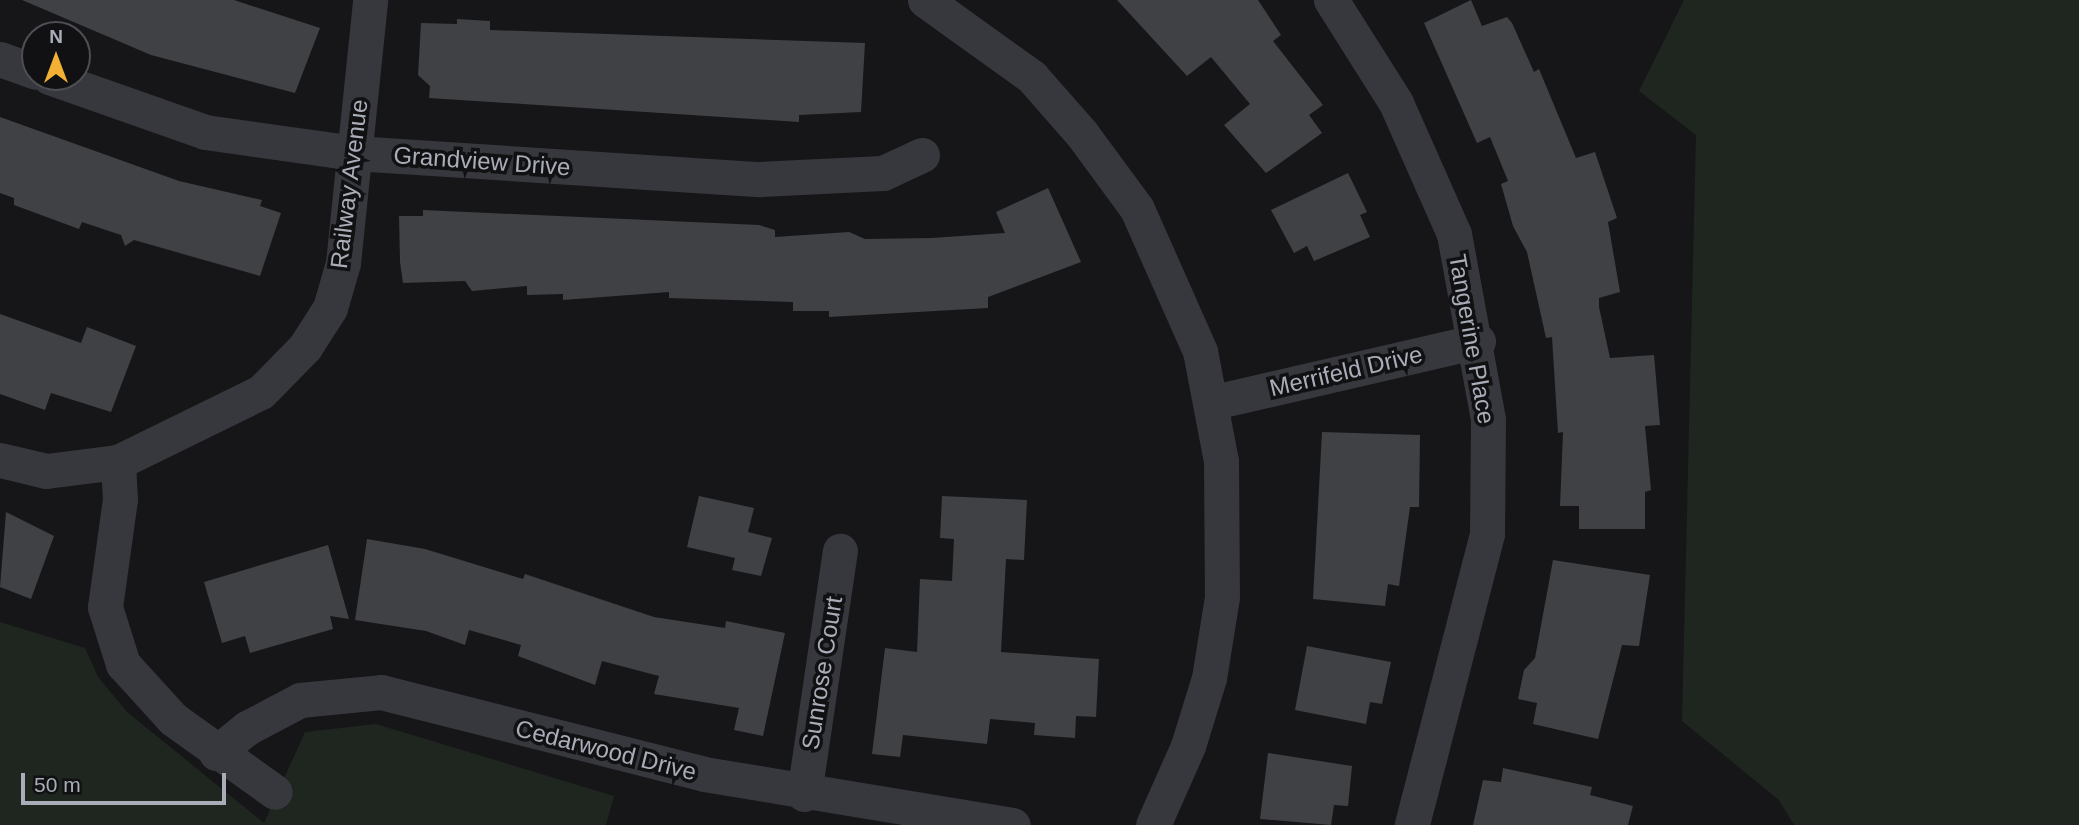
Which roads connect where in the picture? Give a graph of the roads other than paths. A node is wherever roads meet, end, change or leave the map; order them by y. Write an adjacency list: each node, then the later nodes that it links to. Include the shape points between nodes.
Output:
1 (370, 0): 7 (street, Railway Avenue)
2 (925, 0): 10 (street, via 1032,77 1137,209 1175,284)
3 (1345, 4): 9 (street, Tangerine Place, via 1454,234)
4 (0, 59): 5 (street)
5 (21, 67)
6 (89, 91): 7 (street, Grandview Drive, via 205,132)
7 (354, 153): 8 (street, Grandview Drive, via 759,179 883,173); 12 (street, Railway Avenue, via 343,263 330,308 305,347 261,392)
8 (922, 155)
9 (1478, 341): 10 (street, Merrifeld Drive); 19 (street, Tangerine Place, via 1488,419 1486,534)
10 (1214, 402): 18 (street, via 1226,523 1222,597 1202,701)
11 (0, 460): 12 (street, Railway Avenue, via 46,471)
12 (118, 462): 14 (street, via 120,499 107,577 109,635 144,690)
13 (840, 551): 16 (street, Sunrose Court)
14 (216, 753): 15 (street); 16 (street, Cedarwood Drive, via 247,728 300,700 381,692)
15 (275, 792)
16 (804, 794): 17 (street, Cedarwood Drive)
17 (1013, 825)
18 (1153, 825)
19 (1412, 825)

